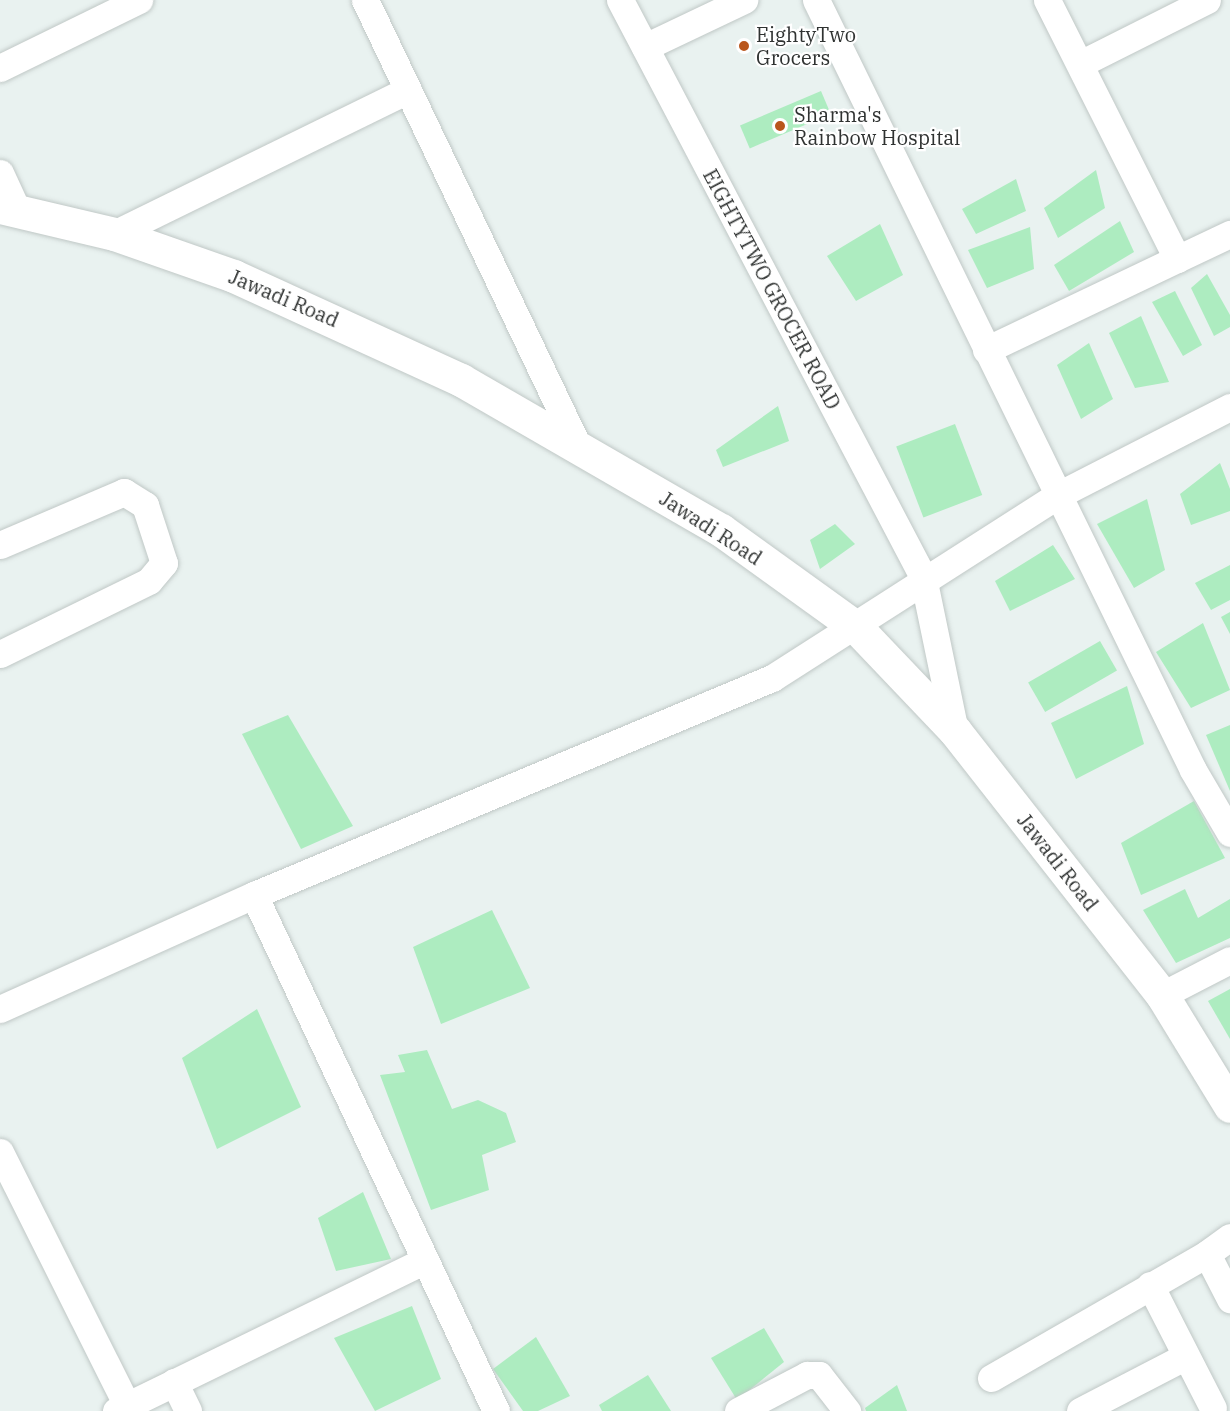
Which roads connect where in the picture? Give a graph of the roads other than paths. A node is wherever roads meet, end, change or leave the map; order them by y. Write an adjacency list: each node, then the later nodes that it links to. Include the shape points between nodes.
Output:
1 (139, 0): 10 (street)
2 (364, 0): 11 (street)
3 (620, 0): 8 (street, EIGHTYTWO GROCER ROAD)
4 (744, 0): 8 (street)
5 (816, 0): 17 (street)
6 (1047, 0): 9 (street)
7 (1207, 0): 9 (street)
8 (645, 47): 22 (street, EIGHTYTWO GROCER ROAD)
9 (1080, 63): 16 (street)
10 (0, 68)
11 (408, 90): 14 (street); 19 (street)
12 (0, 172): 13 (street)
13 (9, 209): 14 (street, Jawadi Road)
14 (114, 234): 19 (street, Jawadi Road, via 335,319 461,380)
15 (1230, 234): 16 (street)
16 (1177, 260): 17 (street)
17 (986, 350): 20 (street)
18 (1227, 417): 20 (street)
19 (579, 448): 23 (street, Jawadi Road, via 721,530)
20 (1060, 494): 22 (street); 26 (street, via 1193,770)
21 (0, 545): 24 (street, via 124,492 145,505 164,563 149,581)
22 (923, 578): 23 (street); 25 (street, EIGHTYTWO GROCER ROAD)
23 (857, 628): 25 (street, Jawadi Road); 27 (street, via 783,672)
24 (2, 648)
25 (955, 730): 29 (street, Jawadi Road)
26 (1230, 833)
27 (254, 895): 30 (street); 35 (street)
28 (1230, 960): 29 (street)
29 (1162, 995): 31 (street, Jawadi Road)
30 (0, 1009)
31 (1230, 1106)
32 (0, 1152): 42 (street)
33 (1230, 1237): 34 (street)
34 (1207, 1254): 36 (street); 37 (street)
35 (425, 1260): 40 (street); 44 (street)
36 (1150, 1285): 38 (street); 39 (street)
37 (1230, 1299)
38 (1186, 1356): 41 (street); 47 (street)
39 (991, 1378)
40 (174, 1382): 42 (street); 43 (street)
41 (1217, 1406)
42 (121, 1408)
43 (188, 1411)
44 (496, 1411)
45 (738, 1411): 46 (street, via 807,1375 819,1375)
46 (847, 1411)
47 (1080, 1411)

